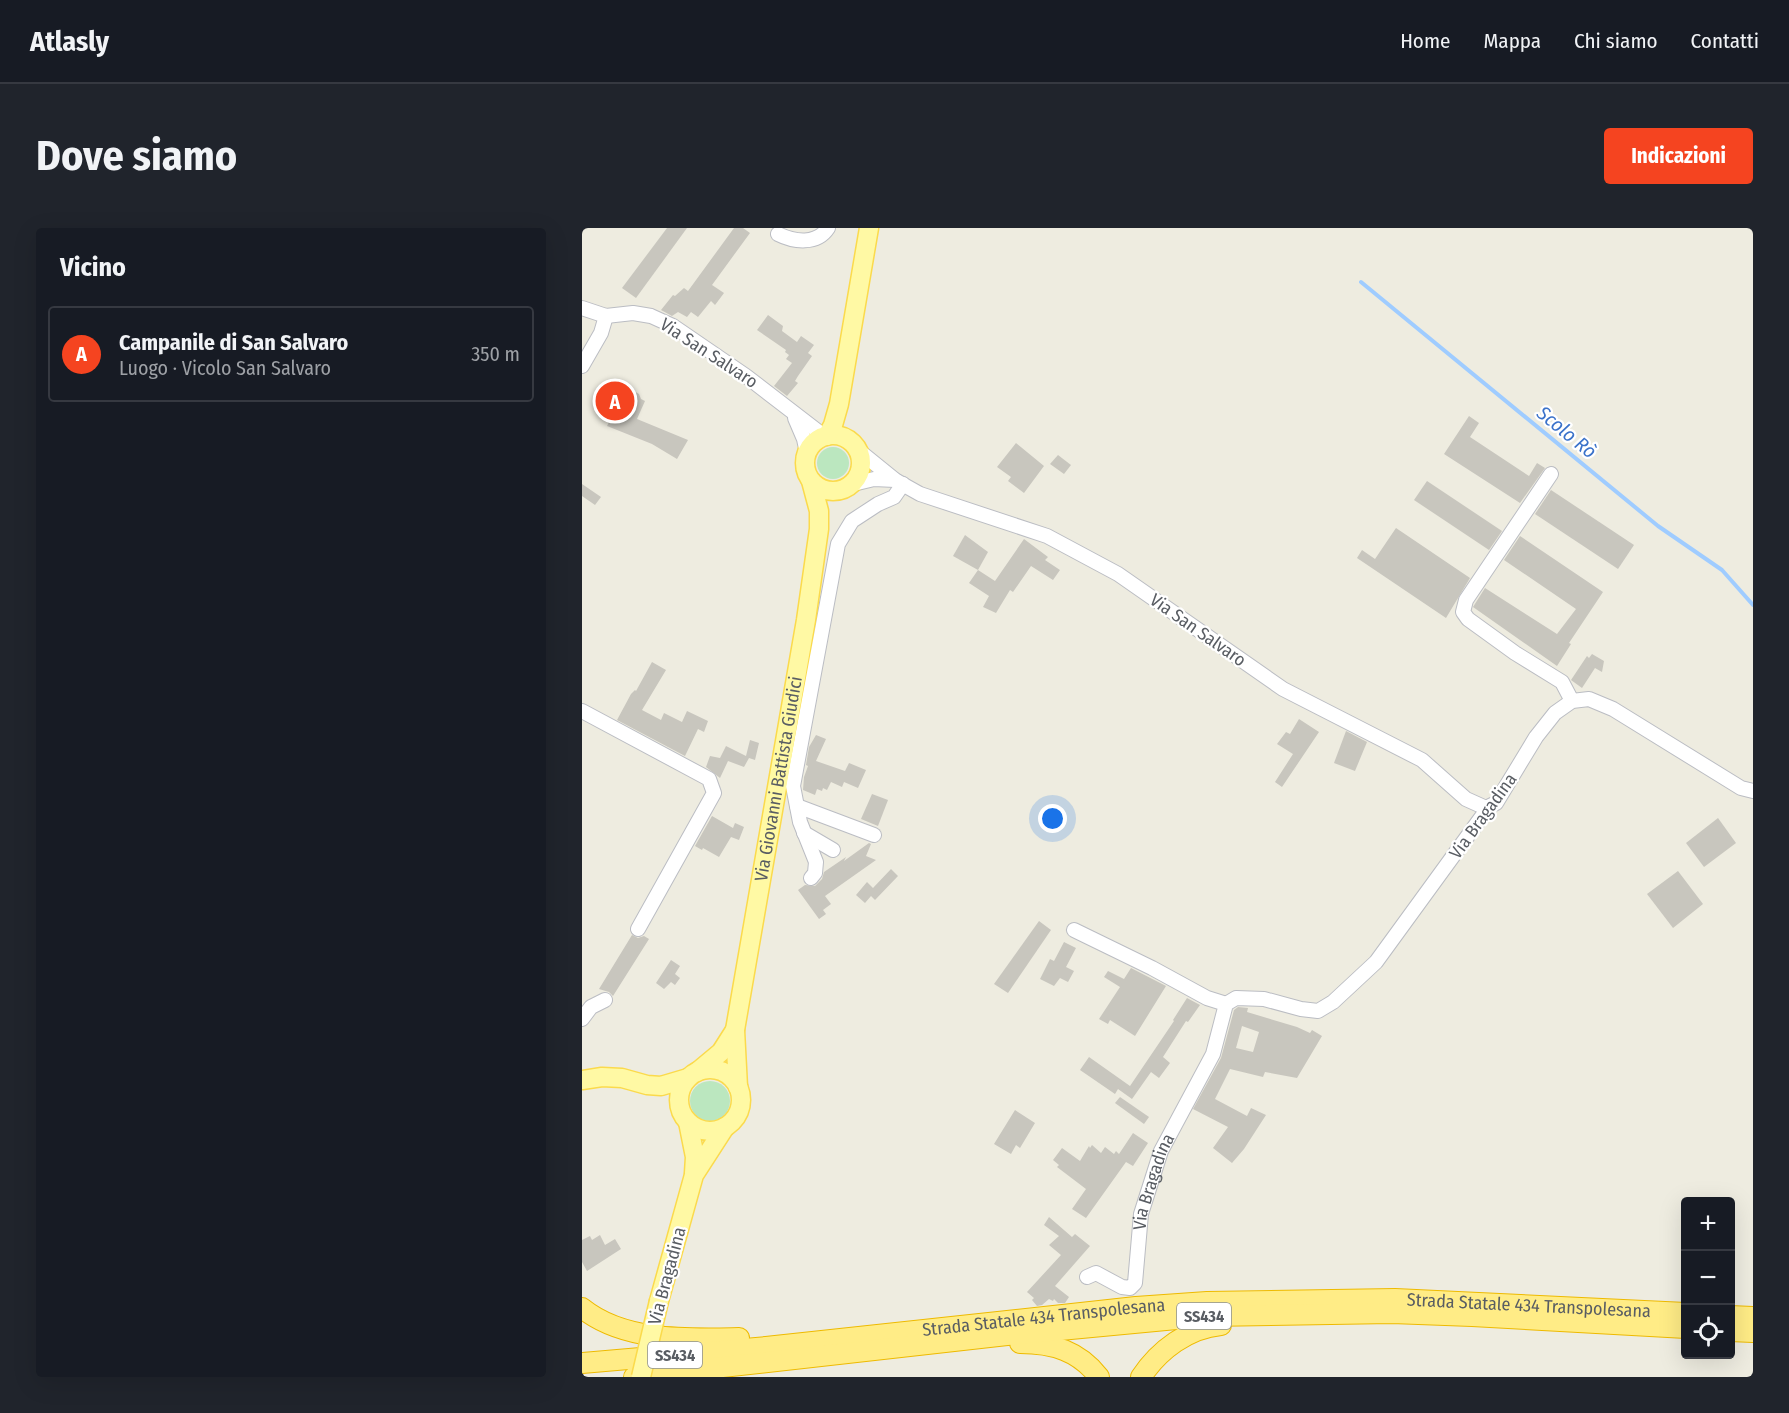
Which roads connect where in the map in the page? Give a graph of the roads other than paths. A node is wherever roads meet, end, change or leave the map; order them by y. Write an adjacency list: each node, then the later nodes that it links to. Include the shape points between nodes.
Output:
1 (828, 228): 3 (street, via 812,240 792,240)
2 (869, 228): 7 (main road, Via Giovanni Battista Giudici)
3 (778, 234)
4 (582, 308): 5 (street, Via San Salvaro)
5 (606, 316): 6 (street); 8 (street, Via San Salvaro, via 633,313 674,326)
6 (582, 366)
7 (839, 404): 9 (main road, Via Giovanni Battista Giudici); 10 (main road, Via Giovanni Battista Giudici)
8 (793, 413): 9 (street, Via San Salvaro); 11 (street)
9 (826, 436): 10 (main road, via 845,438); 11 (main road, Via Giovanni Battista Giudici)
10 (855, 447): 14 (street, Via San Salvaro); 15 (main road, Via Giovanni Battista Giudici, via 860,468)
11 (807, 453): 13 (main road, Via Giovanni Battista Giudici, via 805,467)
12 (1551, 474): 17 (street, via 1466,600 1464,612 1515,653 1562,682)
13 (811, 481): 15 (main road, via 826,490); 16 (main road, Via Giovanni Battista Giudici)
14 (899, 482): 15 (street, Via San Salvaro, via 874,479); 20 (street, via 894,497 852,521 838,544 793,786); 21 (street, Via San Salvaro, via 920,494 1047,536 1118,574 1283,689 1422,760 1466,799)
15 (846, 487): 16 (main road, Via Giovanni Battista Giudici, via 826,511)
16 (819, 529): 31 (main road, Via Giovanni Battista Giudici)
17 (1572, 700): 19 (street, via 1589,699 1613,709); 21 (street, Via Bragadina, via 1536,737 1496,803)
18 (582, 711): 26 (street, via 709,780 714,793)
19 (1753, 791)
20 (797, 806): 22 (street); 23 (street)
21 (1486, 808): 29 (street, Via Bragadina, via 1376,962 1333,1002 1318,1011 1264,999 1236,998)
22 (804, 833): 24 (street); 25 (street, via 816,862)
23 (874, 835)
24 (833, 850)
25 (811, 878)
26 (638, 929)
27 (1074, 930): 29 (street)
28 (605, 1000): 30 (street, via 591,1007)
29 (1226, 1004): 39 (street, Via Bragadina, via 1213,1054 1161,1151 1141,1214 1135,1283 1130,1288 1122,1287 1096,1273)
30 (582, 1019)
31 (735, 1030): 32 (main road, Via Giovanni Battista Giudici, via 721,1052); 35 (main road, Via Giovanni Battista Giudici)
32 (692, 1075): 34 (main road, via 661,1086); 35 (main road, via 716,1069 733,1078); 36 (main road, via 680,1094)
33 (582, 1080): 34 (main road, via 622,1078)
34 (647, 1085): 36 (main road)
35 (738, 1087): 37 (main road, via 740,1109)
36 (684, 1116): 37 (main road, via 696,1128 706,1131); 38 (main road, Via Bragadina, via 695,1157)
37 (725, 1127): 38 (main road, Via Bragadina)
38 (694, 1175): 52 (main road, Via Bragadina, bridge)
39 (1087, 1277)
40 (582, 1308): 48 (highway, via 607,1324 662,1335 705,1338 829,1332)
41 (1392, 1313): 45 (highway, Strada Statale 434 Transpolesana / SS434); 49 (highway, Strada Statale 434 Transpolesana / SS434, via 1208,1316); 54 (highway, via 1347,1323 1207,1326 1165,1349)
42 (1681, 1313): 48 (highway, Strada Statale 434 Transpolesana / SS434, via 1395,1299 1298,1299 1136,1307)
43 (1735, 1316): 44 (highway)
44 (1753, 1317)
45 (1681, 1328)
46 (1735, 1331): 47 (highway)
47 (1753, 1332)
48 (888, 1334): 50 (highway, Strada Statale 434 Transpolesana / SS434)
49 (847, 1353): 51 (highway, Strada Statale 434 Transpolesana / SS434); 53 (highway, via 902,1356 1038,1343 1077,1356)
50 (582, 1363)
51 (634, 1377)
52 (641, 1377)
53 (1099, 1377)
54 (1141, 1377)

